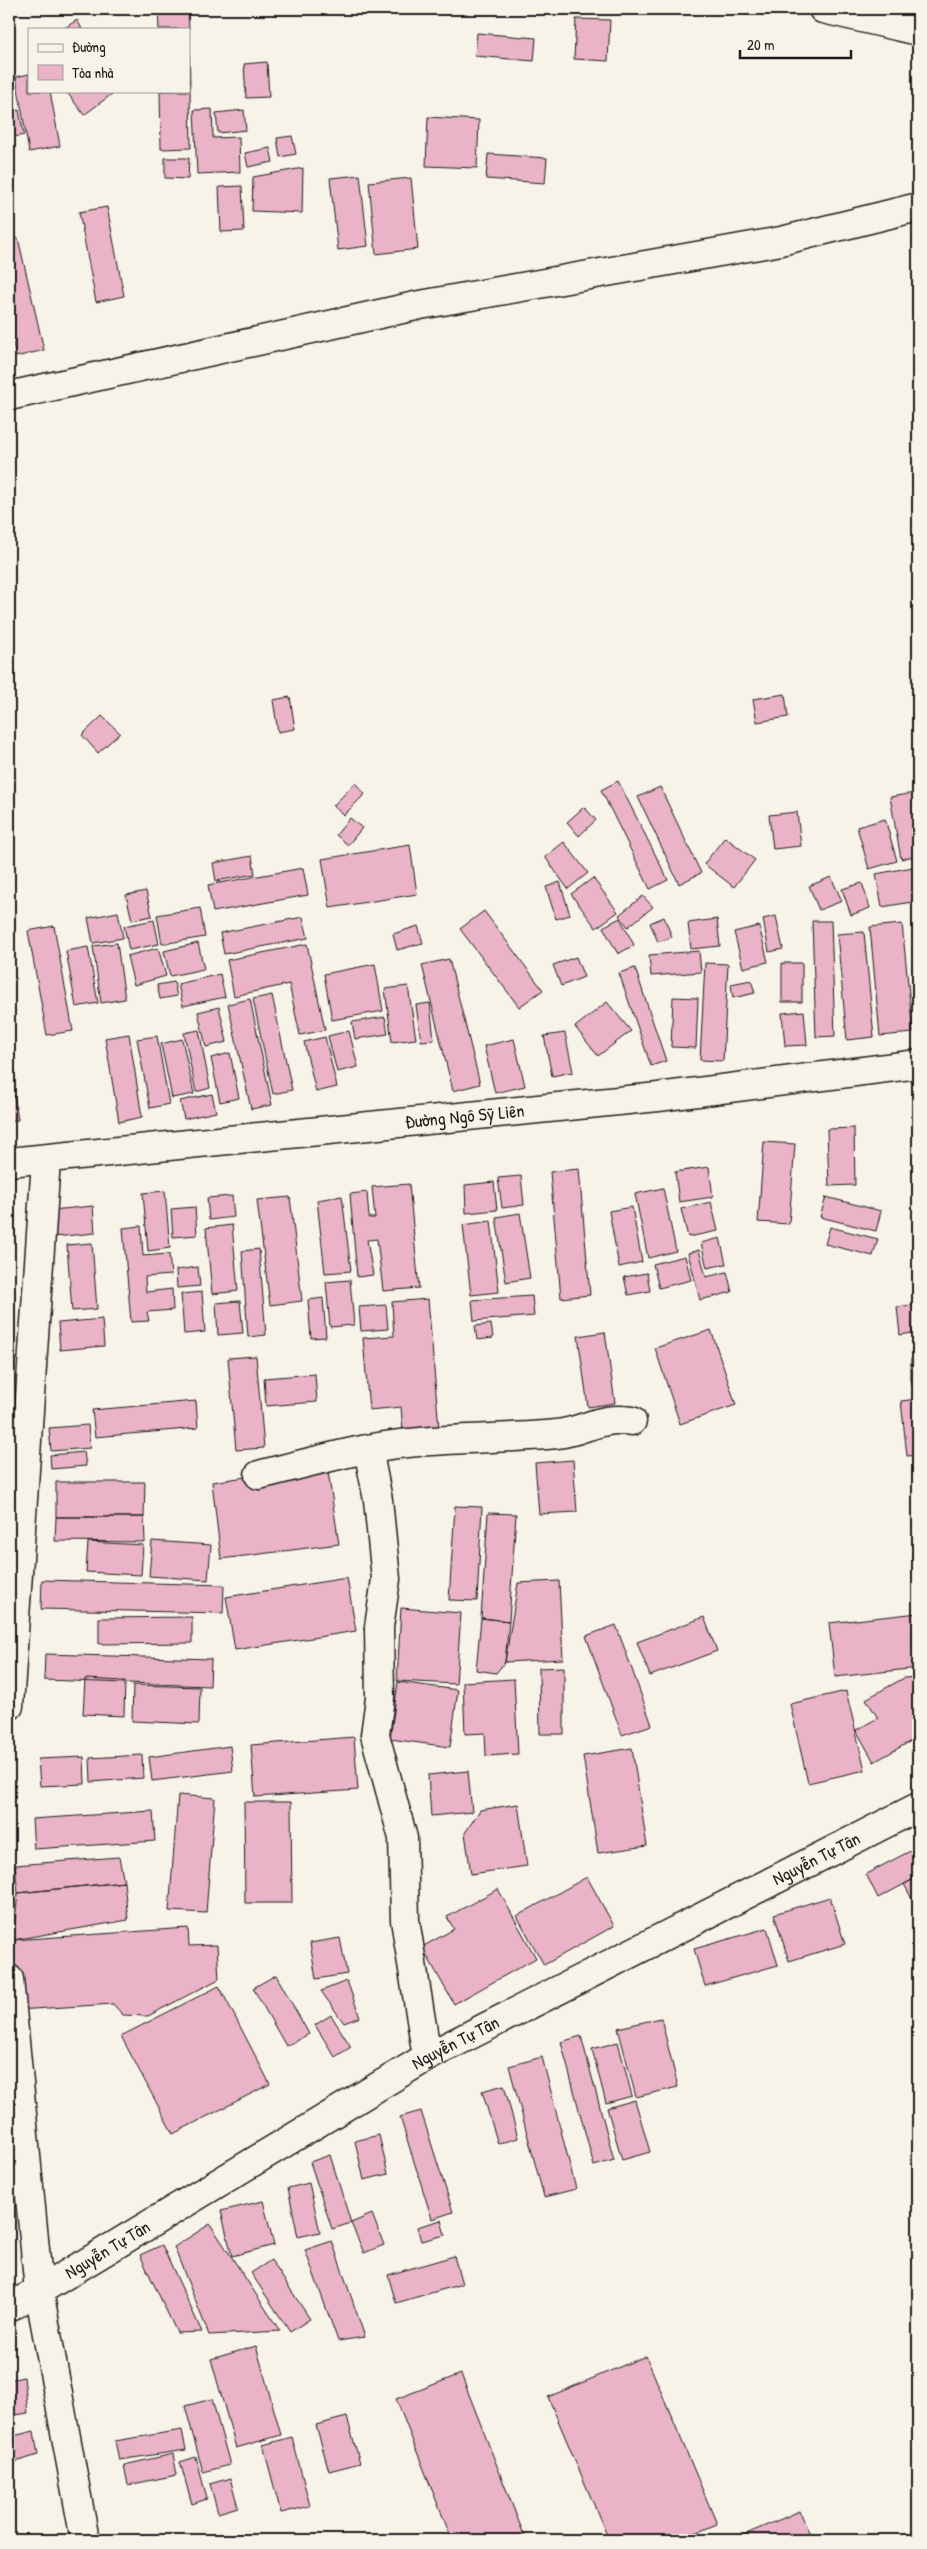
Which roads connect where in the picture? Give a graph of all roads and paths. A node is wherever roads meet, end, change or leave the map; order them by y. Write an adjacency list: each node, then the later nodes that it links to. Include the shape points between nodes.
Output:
1 (823, 9): 2 (street)
2 (918, 31)
3 (918, 207): 4 (street, via 781,241 420,305)
4 (9, 396)
5 (918, 1064): 6 (street, Đường Ngô Sỹ Liên, via 658,1097)
6 (46, 1160): 7 (street, Đường Ngô Sỹ Liên); 11 (street)
7 (9, 1162)
8 (632, 1421): 9 (street, via 618,1419 592,1423 561,1433)
9 (368, 1449): 10 (street); 14 (street, via 378,1500 386,1579 379,1627 380,1698 376,1734 403,1838 405,1920)
10 (259, 1475)
11 (9, 1706)
12 (918, 1807): 14 (street, Nguyễn Tự Tân)
13 (9, 1979): 15 (street)
14 (427, 2058): 15 (street, Nguyễn Tự Tân)
15 (39, 2291): 16 (street, Nguyễn Tự Tân); 17 (street)
16 (9, 2307)
17 (85, 2540)

